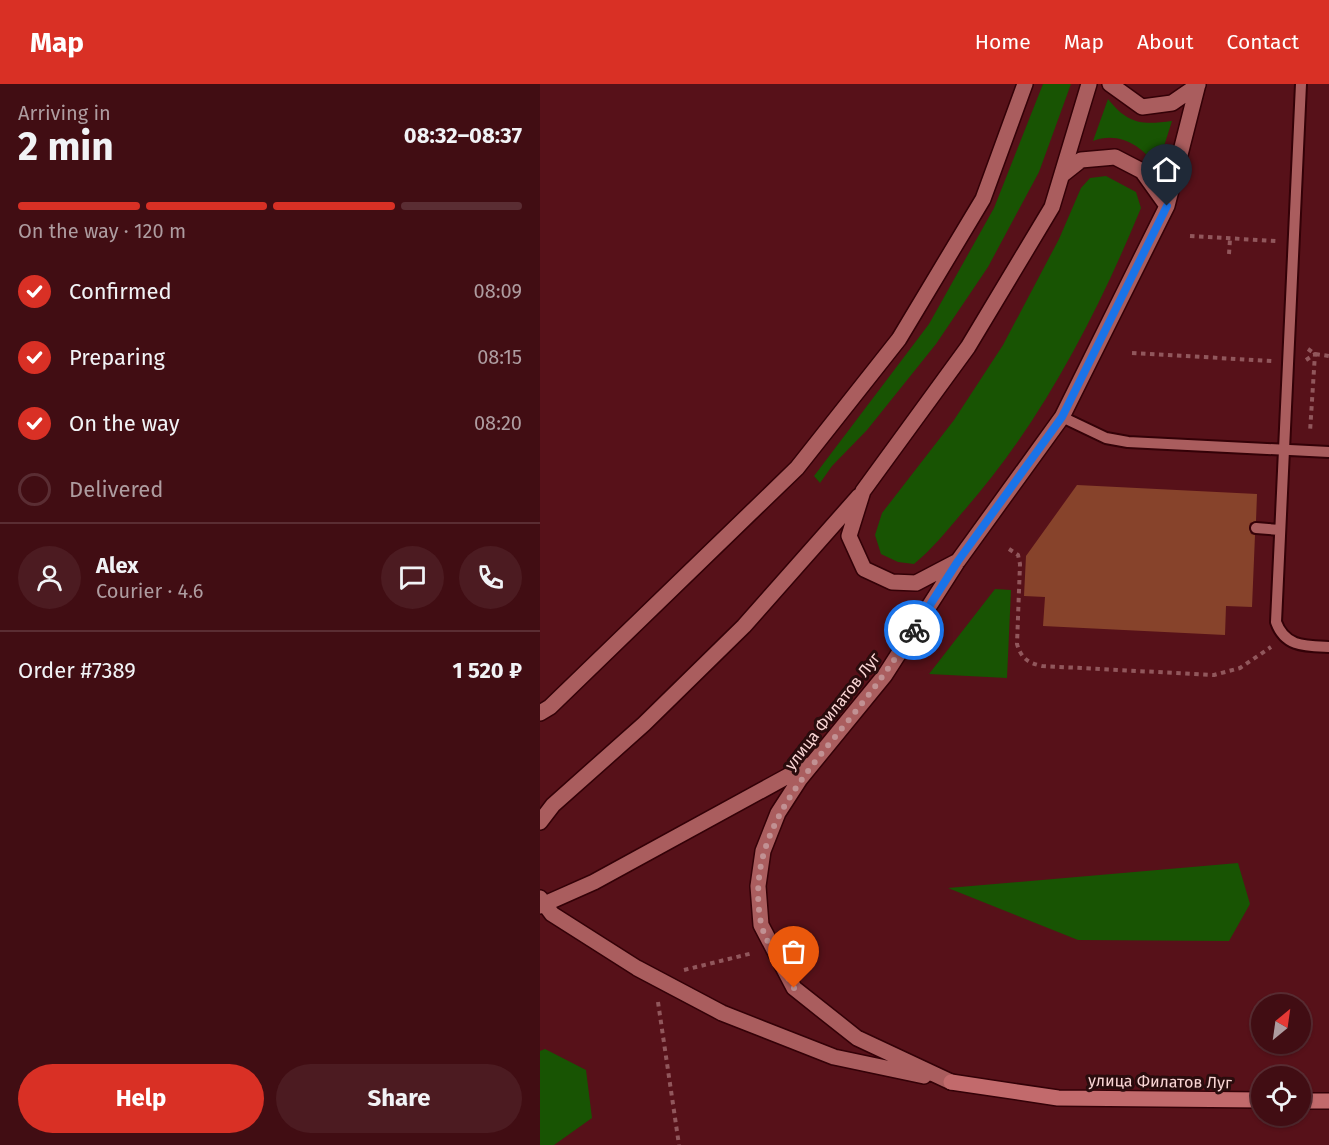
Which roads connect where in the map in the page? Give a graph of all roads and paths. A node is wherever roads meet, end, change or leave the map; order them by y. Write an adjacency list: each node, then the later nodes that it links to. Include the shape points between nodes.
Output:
1 (1025, 84): 28 (street, via 983,199 899,339 797,468)
2 (1089, 84): 6 (street)
3 (1110, 84): 4 (street, via 1142,107 1172,103)
4 (1198, 84): 7 (street, улица Филатов Луг)
5 (1301, 84): 10 (lane)
6 (1062, 176): 7 (street, via 1081,160 1115,157 1142,171); 21 (street, via 1052,207 968,347)
7 (1167, 206): 17 (street, улица Филатов Луг)
8 (1190, 236): 9 (path)
9 (1230, 239): 10 (path); 11 (path)
10 (1293, 242): 16 (lane)
11 (1229, 254)
12 (1305, 347): 14 (path)
13 (1132, 352): 16 (path)
14 (1315, 354): 15 (path); 16 (path); 19 (path)
15 (1329, 356)
16 (1288, 362): 18 (lane)
17 (1062, 417): 18 (lane, via 1116,441); 25 (street, улица Филатов Луг)
18 (1284, 450): 19 (lane); 23 (lane)
19 (1308, 451): 20 (lane)
20 (1329, 452)
21 (863, 491): 25 (street, via 849,536 864,568 892,582 916,583); 30 (street, via 744,626 644,724 553,805)
22 (1256, 528): 23 (lane)
23 (1280, 530): 26 (lane, via 1276,622)
24 (1009, 549): 26 (path, via 1020,564 1017,644 1019,652 1031,663 1214,675 1240,668)
25 (958, 561): 29 (street, улица Филатов Луг, via 885,675)
26 (1284, 637): 27 (lane, via 1302,646)
27 (1329, 647)
28 (540, 713)
29 (815, 762): 32 (street, via 594,882); 34 (street, улица Филатов Луг, via 778,813 763,851 758,886 761,925)
30 (540, 822)
31 (540, 898): 35 (street, улица Филатов Луг, via 552,914)
32 (540, 906)
33 (812, 939): 34 (path)
34 (772, 948): 35 (path); 36 (street, улица Филатов Луг, via 794,988 857,1038)
35 (655, 977): 36 (street, улица Филатов Луг, via 722,1013 834,1057); 40 (path)
36 (951, 1082): 37 (street, улица Филатов Луг, via 1058,1098)
37 (1251, 1100)
38 (1311, 1101): 39 (street)
39 (1329, 1101)
40 (679, 1145)

